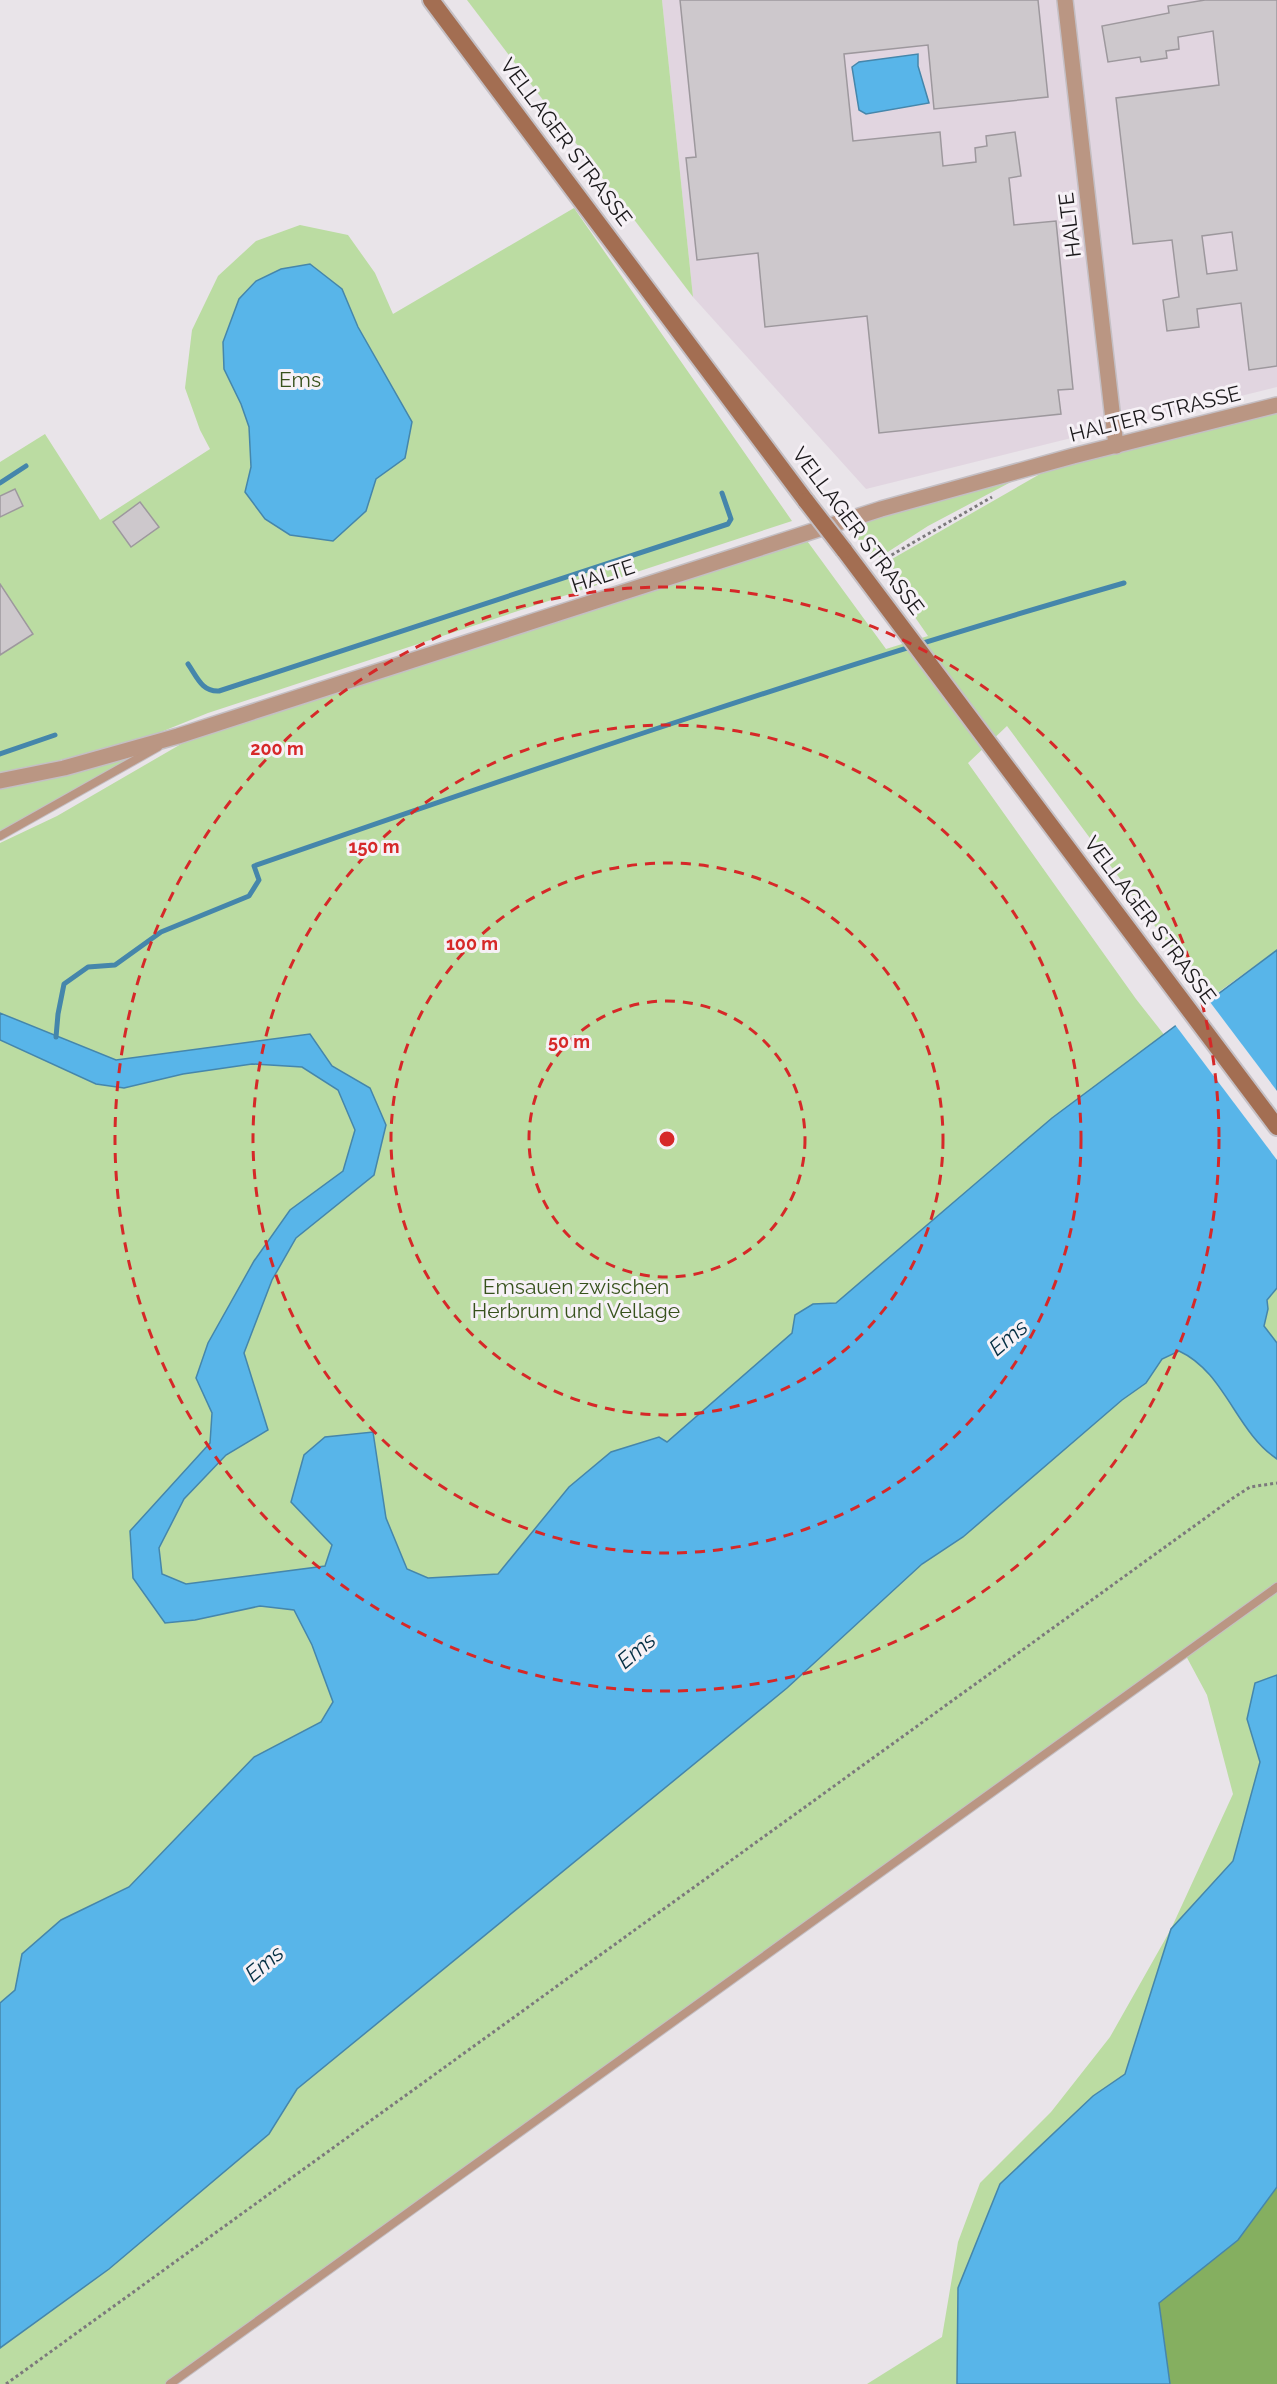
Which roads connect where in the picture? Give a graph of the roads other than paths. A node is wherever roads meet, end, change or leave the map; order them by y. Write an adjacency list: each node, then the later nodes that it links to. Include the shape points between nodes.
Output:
1 (431, 0): 9 (main road, VELLAGER STRASSE, bridge)
2 (1065, 0): 4 (street, HALTE)
3 (1277, 405): 4 (street, HALTER STRASSE)
4 (1116, 446): 5 (street, HALTER STRASSE)
5 (1044, 464): 6 (street, HALTE, via 844,521)
6 (178, 736): 7 (street, HALTE, via 64,768); 8 (lane)
7 (0, 781)
8 (0, 836)
9 (1277, 1127)
10 (1277, 1587): 11 (lane)
11 (170, 2384)

